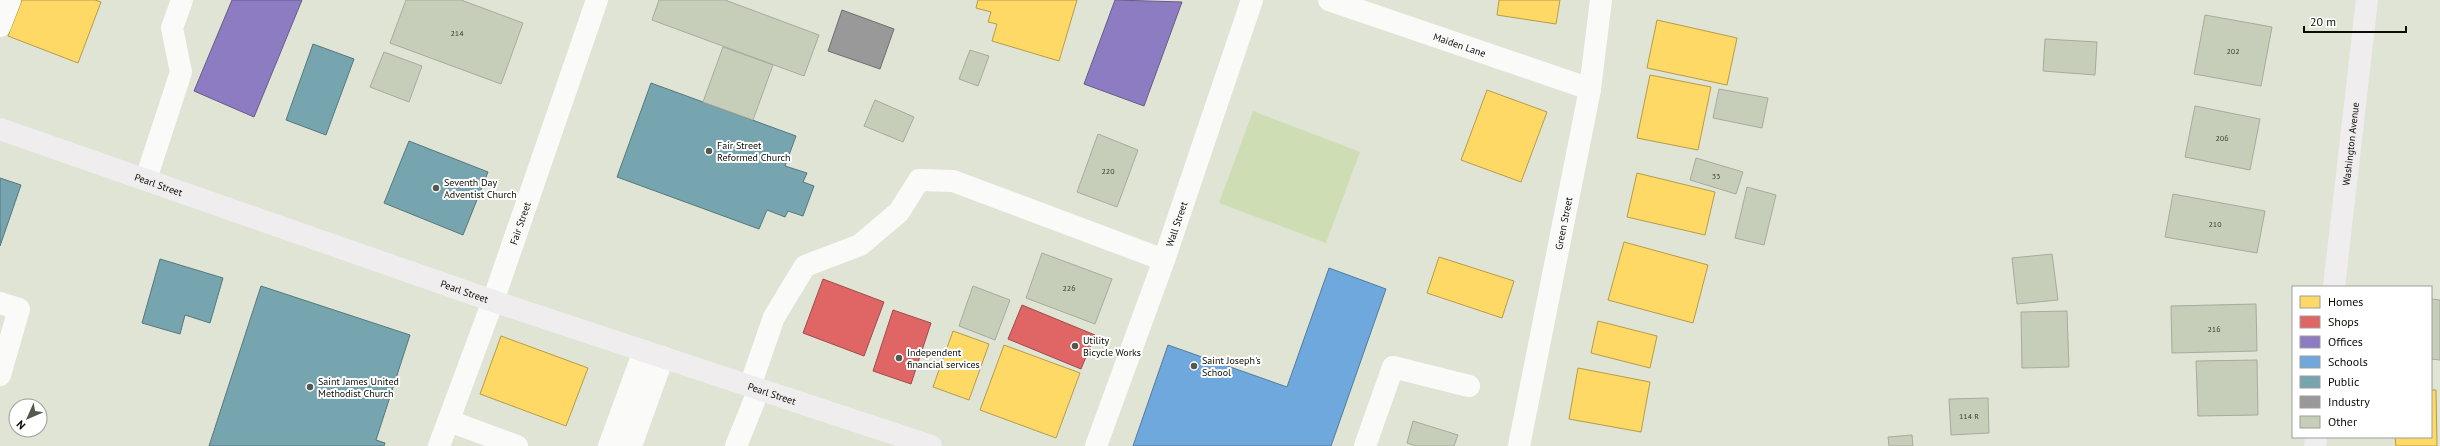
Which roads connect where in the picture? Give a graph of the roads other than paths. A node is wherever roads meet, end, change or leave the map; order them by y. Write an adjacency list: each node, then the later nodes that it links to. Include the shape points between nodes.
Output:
1 (10, 0): 8 (street)
2 (182, 0): 11 (street, via 172,28 181,72)
3 (597, 0): 14 (street, Fair Street)
4 (1252, 0): 12 (street, Wall Street)
5 (1329, 0): 9 (street, Maiden Lane)
6 (1601, 0): 9 (street, Green Street)
7 (2367, 0): 13 (main road, Washington Avenue)
8 (0, 26)
9 (1590, 89): 29 (street, Green Street)
10 (0, 129): 11 (main road, Pearl Street)
11 (146, 179): 14 (main road, Pearl Street)
12 (1164, 260): 19 (street, via 953,181 919,180 899,212 860,245 805,266 774,317); 27 (street, Wall Street)
13 (2334, 286)
14 (493, 301): 16 (main road, Pearl Street); 20 (street, Fair Street)
15 (0, 303): 17 (street, via 19,310)
16 (654, 354): 19 (main road, Pearl Street); 23 (street); 24 (street)
17 (0, 375)
18 (1469, 386): 28 (street, via 1393,367)
19 (755, 388): 25 (street); 26 (main road, Pearl Street)
20 (448, 421): 21 (street, Fair Street); 22 (street)
21 (439, 446)
22 (517, 446)
23 (609, 446)
24 (630, 446)
25 (736, 446)
26 (931, 446)
27 (1096, 446)
28 (1365, 446)
29 (1519, 446)

